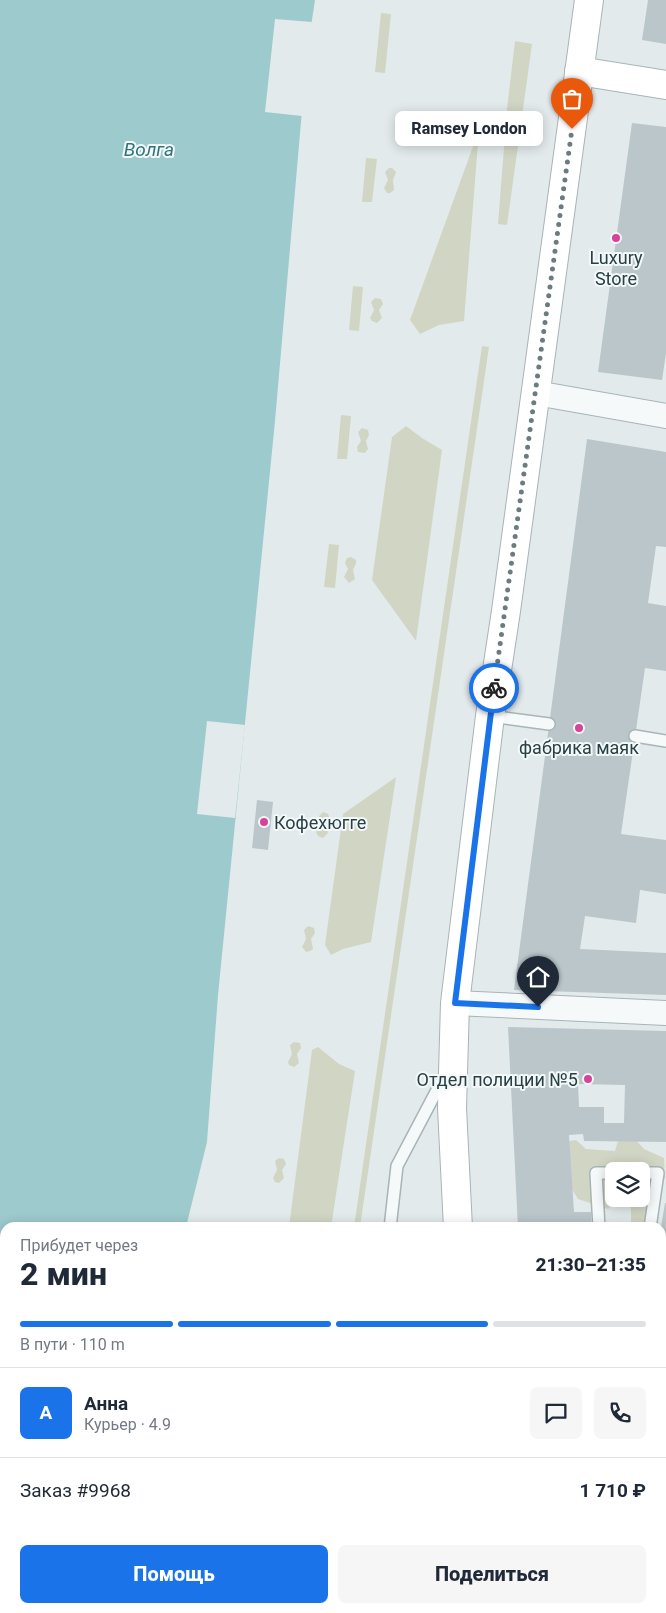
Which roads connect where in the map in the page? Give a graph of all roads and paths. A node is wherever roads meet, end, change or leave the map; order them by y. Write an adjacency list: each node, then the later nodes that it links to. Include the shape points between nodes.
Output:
1 (589, 0): 2 (main road)
2 (579, 71): 3 (main road); 4 (main road)
3 (666, 85)
4 (536, 393): 5 (street); 6 (main road)
5 (666, 416)
6 (490, 716): 7 (lane); 10 (main road)
7 (549, 724)
8 (635, 736): 9 (lane)
9 (666, 741)
10 (455, 1003): 11 (street); 12 (main road)
11 (666, 1012)
12 (454, 1058): 15 (lane, via 397,1166); 16 (main road, via 452,1108)
13 (605, 1173): 17 (lane, via 596,1173)
14 (650, 1173): 18 (lane, via 658,1173)
15 (391, 1222)
16 (458, 1222)
17 (599, 1222)
18 (651, 1222)

